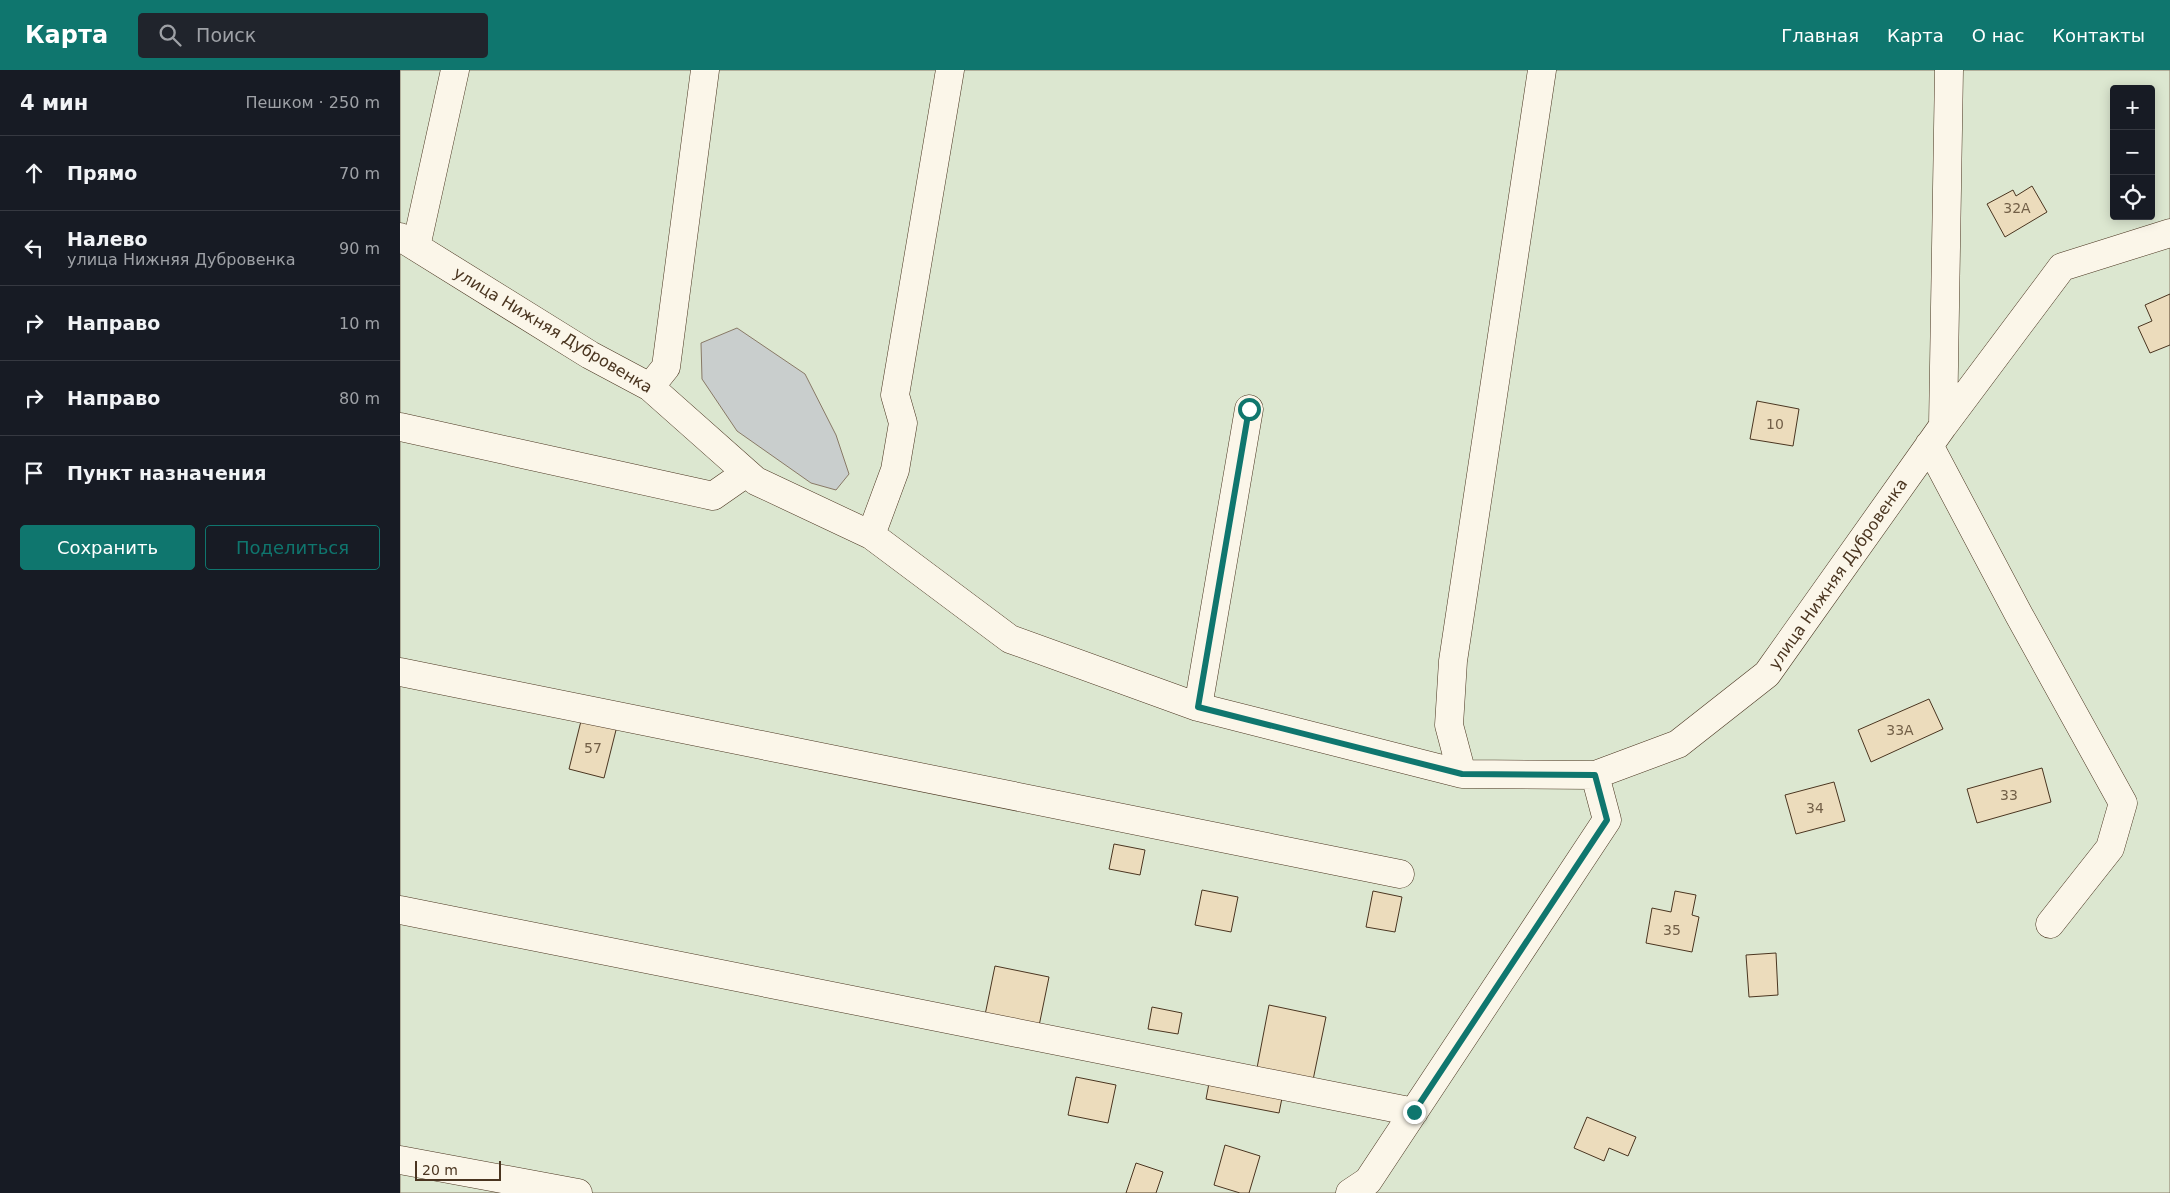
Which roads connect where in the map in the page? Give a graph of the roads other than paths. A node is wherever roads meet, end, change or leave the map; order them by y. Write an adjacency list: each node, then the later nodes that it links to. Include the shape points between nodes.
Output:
1 (454, 70): 7 (lane)
2 (705, 70): 8 (lane, via 666,367)
3 (950, 70): 13 (lane, via 895,395 902,423 895,470)
4 (1542, 70): 16 (lane, via 1453,661 1448,725)
5 (1949, 70): 11 (lane)
6 (2170, 233): 11 (lane, улица Нижняя Дубровенка, via 2062,267)
7 (408, 242): 8 (lane, улица Нижняя Дубровенка, via 590,355)
8 (650, 387): 12 (lane, улица Нижняя Дубровенка)
9 (1249, 409): 15 (lane)
10 (400, 427): 12 (lane, via 713,496)
11 (1936, 435): 17 (lane, улица Нижняя Дубровенка, via 1767,674 1678,744); 20 (lane, via 2019,616 2123,803 2110,848)
12 (746, 473): 13 (lane, улица Нижняя Дубровенка, via 756,481)
13 (871, 535): 15 (lane, улица Нижняя Дубровенка, via 1010,638)
14 (400, 672): 18 (lane)
15 (1198, 707): 16 (lane, улица Нижняя Дубровенка)
16 (1462, 774): 17 (lane, улица Нижняя Дубровенка)
17 (1595, 775): 21 (lane, via 1607,820)
18 (1400, 874)
19 (400, 910): 21 (lane)
20 (2050, 924)
21 (1414, 1112): 24 (lane, via 1368,1182)
22 (400, 1160): 23 (lane)
23 (578, 1193)
24 (1350, 1193)

